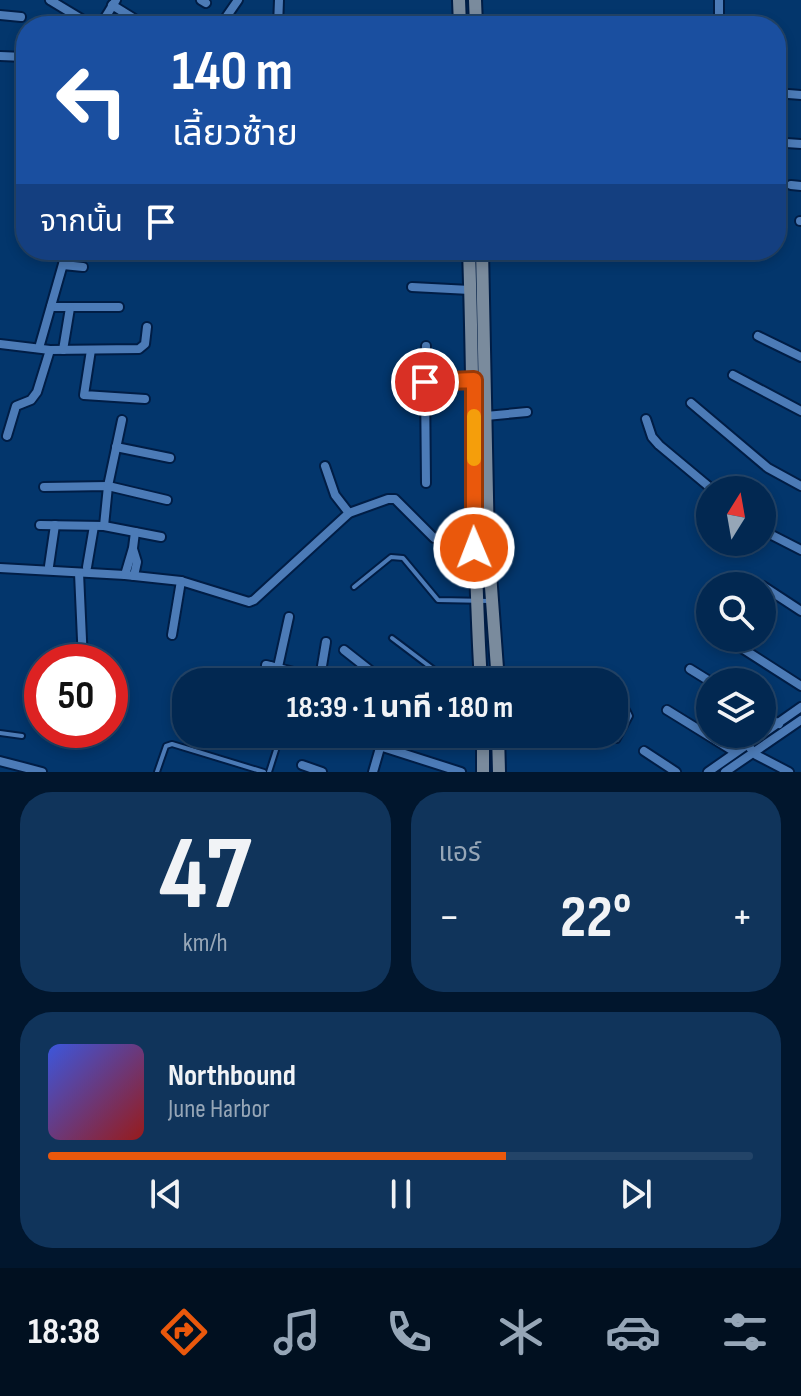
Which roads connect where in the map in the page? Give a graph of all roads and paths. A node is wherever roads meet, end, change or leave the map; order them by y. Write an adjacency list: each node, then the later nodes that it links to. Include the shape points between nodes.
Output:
1 (50, 0): 3 (street)
2 (114, 3): 4 (street)
3 (76, 16)
4 (132, 16)
5 (786, 143): 6 (street)
6 (801, 144)
7 (791, 185): 8 (street)
8 (801, 186)
9 (64, 260): 12 (street)
10 (469, 260): 15 (main road)
11 (482, 260): 35 (main road)
12 (63, 265): 13 (street); 16 (street)
13 (83, 267)
14 (412, 287): 15 (street)
15 (470, 290): 29 (main road)
16 (51, 307): 18 (street); 23 (street)
17 (119, 307): 18 (street)
18 (70, 308): 25 (street)
19 (147, 327): 26 (street, via 144,347)
20 (758, 336): 27 (street)
21 (0, 344): 23 (street)
22 (426, 346): 30 (street)
23 (39, 348): 24 (street)
24 (50, 350): 25 (street); 38 (street, via 37,392 16,406)
25 (63, 350): 26 (street)
26 (91, 350): 31 (street, via 84,395)
27 (801, 357)
28 (733, 375): 33 (street)
29 (474, 380): 30 (street); 53 (main road)
30 (425, 382): 43 (street)
31 (145, 399)
32 (691, 403): 45 (street, via 768,468)
33 (801, 411)
34 (527, 412): 35 (street)
35 (486, 416): 67 (main road)
36 (646, 419): 42 (street, via 659,445)
37 (122, 420): 39 (street)
38 (7, 436)
39 (116, 447): 40 (street); 44 (street)
40 (170, 458)
41 (325, 466): 48 (street, via 335,495)
42 (696, 476)
43 (426, 483)
44 (108, 486): 46 (street); 47 (street); 52 (street)
45 (801, 486)
46 (44, 487)
47 (167, 500)
48 (349, 513): 53 (street, via 395,499 434,538); 63 (street, via 254,600)
49 (40, 525): 50 (street)
50 (55, 525): 51 (street); 58 (street)
51 (94, 526): 52 (street); 59 (street)
52 (104, 526): 54 (street)
53 (473, 528): 66 (main road)
54 (135, 532): 55 (street); 62 (street, via 137,562)
55 (161, 537)
56 (776, 537): 57 (street)
57 (801, 550)
58 (49, 566)
59 (87, 567)
60 (0, 568): 61 (street)
61 (79, 573): 62 (street); 73 (street)
62 (130, 576): 63 (street)
63 (181, 581): 70 (street)
64 (354, 587): 66 (lane, via 397,556 434,598)
65 (776, 595): 68 (street)
66 (476, 601): 67 (lane); 81 (main road)
67 (492, 601): 82 (main road)
68 (801, 611)
69 (289, 617): 76 (street)
70 (172, 635)
71 (392, 638): 80 (lane)
72 (326, 642): 78 (street)
73 (82, 644)
74 (344, 650): 79 (street)
75 (748, 652): 85 (street)
76 (271, 666): 77 (street)
77 (279, 668)
78 (322, 668)
79 (367, 668)
80 (432, 668)
81 (480, 668)
82 (497, 668)
83 (690, 669): 84 (street)
84 (696, 673)
85 (801, 686)
86 (801, 707): 90 (street)
87 (667, 710): 102 (street)
88 (801, 720): 93 (street)
89 (776, 722): 90 (street)
90 (779, 724): 91 (street)
91 (776, 726)
92 (0, 733): 94 (lane)
93 (776, 734)
94 (22, 736)
95 (380, 748): 109 (street)
96 (387, 748): 110 (street)
97 (480, 748): 111 (main road)
98 (498, 748): 112 (main road)
99 (750, 748): 102 (street); 115 (street); 116 (street)
100 (276, 750): 107 (lane)
101 (644, 751): 113 (street)
102 (735, 752): 114 (street)
103 (0, 761): 105 (street)
104 (302, 765): 108 (street)
105 (42, 772)
106 (157, 772): 107 (lane, via 166,746 172,744)
107 (267, 772)
108 (322, 772)
109 (373, 772)
110 (461, 772)
111 (483, 772)
112 (499, 772)
113 (676, 772)
114 (708, 772)
115 (725, 772)
116 (789, 772)

